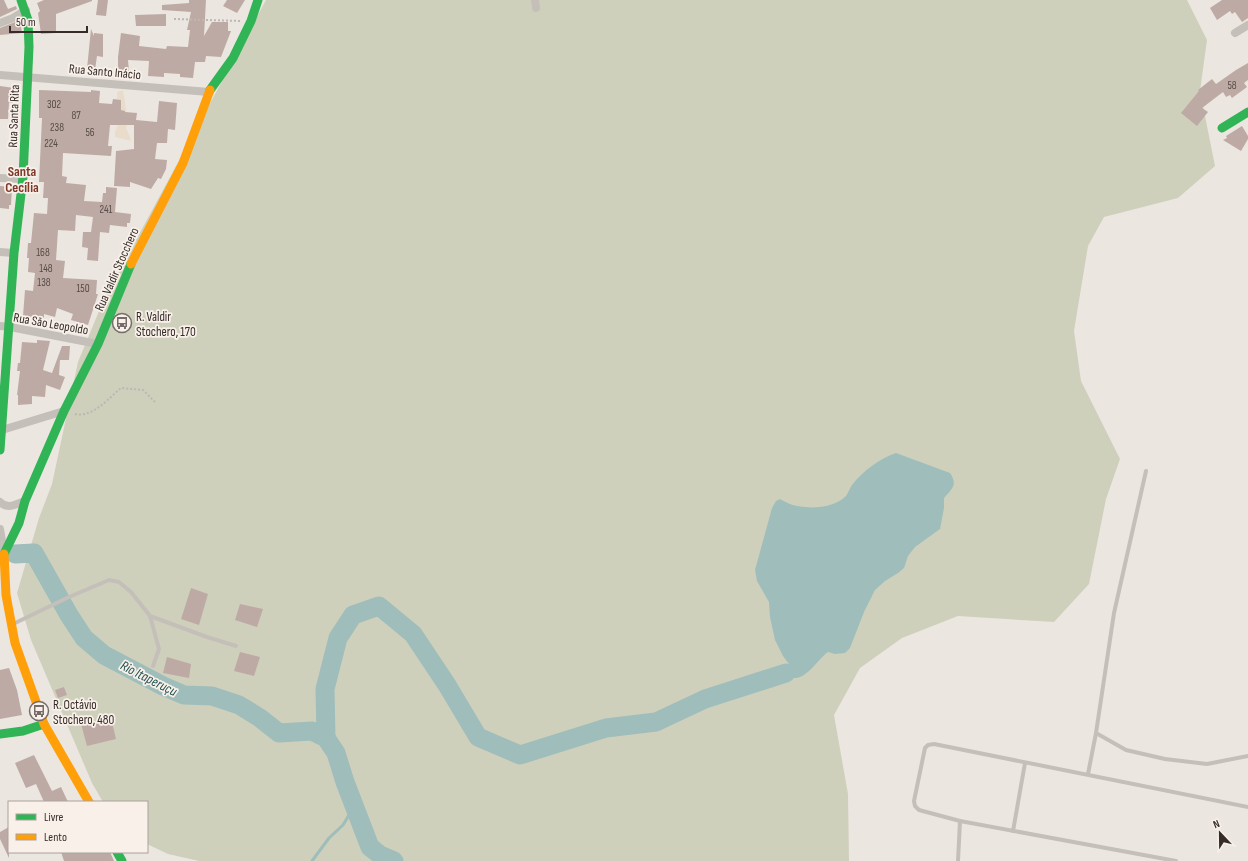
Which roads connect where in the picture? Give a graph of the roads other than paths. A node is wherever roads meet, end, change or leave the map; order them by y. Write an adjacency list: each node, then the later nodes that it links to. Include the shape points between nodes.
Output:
1 (21, 0): 3 (main road, Rua Santa Rita)
2 (258, 0): 9 (main road, Rua Valdir Stocchero, via 233,58)
3 (26, 10): 4 (street); 8 (main road, Rua Santa Rita, via 30,26)
4 (0, 23)
5 (1248, 25): 6 (street)
6 (1235, 33)
7 (0, 75): 8 (street, Rua Santo Inácio)
8 (27, 76): 9 (street, Rua Santo Inácio); 13 (main road, Rua Santa Rita)
9 (209, 92): 18 (main road, Rua Valdir Stocchero, via 183,163 134,257)
10 (1248, 112): 11 (main road)
11 (1222, 128)
12 (0, 178): 13 (street)
13 (22, 179): 15 (main road, Rua Santa Rita)
14 (0, 252): 15 (street)
15 (14, 253): 17 (main road, Rua Santa Rita)
16 (0, 326): 17 (street, Rua São Leopoldo)
17 (10, 327): 18 (street, Rua São Leopoldo); 19 (main road, Rua Santa Rita)
18 (98, 344): 20 (main road, Rua Valdir Stocchero)
19 (2, 410): 21 (main road, Rua Santa Rita)
20 (64, 411): 21 (street); 24 (main road, Rua Valdir Stocchero)
21 (2, 430): 22 (main road, Rua Santa Rita)
22 (0, 450)
23 (1146, 471): 33 (lane, via 1114,613)
24 (25, 501): 25 (street, via 10,507); 27 (main road, Rua Valdir Stocchero, via 19,523)
25 (0, 502)
26 (0, 529): 27 (street)
27 (4, 553): 29 (main road)
28 (150, 616): 29 (lane, via 131,592 119,582 109,580); 30 (lane); 31 (lane, via 159,649)
29 (10, 625): 32 (main road)
30 (236, 646)
31 (153, 666)
32 (44, 724): 34 (main road, via 23,731); 38 (main road)
33 (1096, 733): 35 (lane, via 1126,750 1165,759 1207,764); 37 (lane)
34 (0, 734)
35 (1248, 756)
36 (1025, 763): 37 (lane); 40 (lane, via 934,744 928,745 925,748 915,806 919,810); 41 (lane)
37 (1088, 774): 39 (lane)
38 (88, 801)
39 (1248, 807)
40 (960, 821): 41 (lane); 42 (lane)
41 (1013, 831): 43 (lane)
42 (958, 861)
43 (1176, 861)

